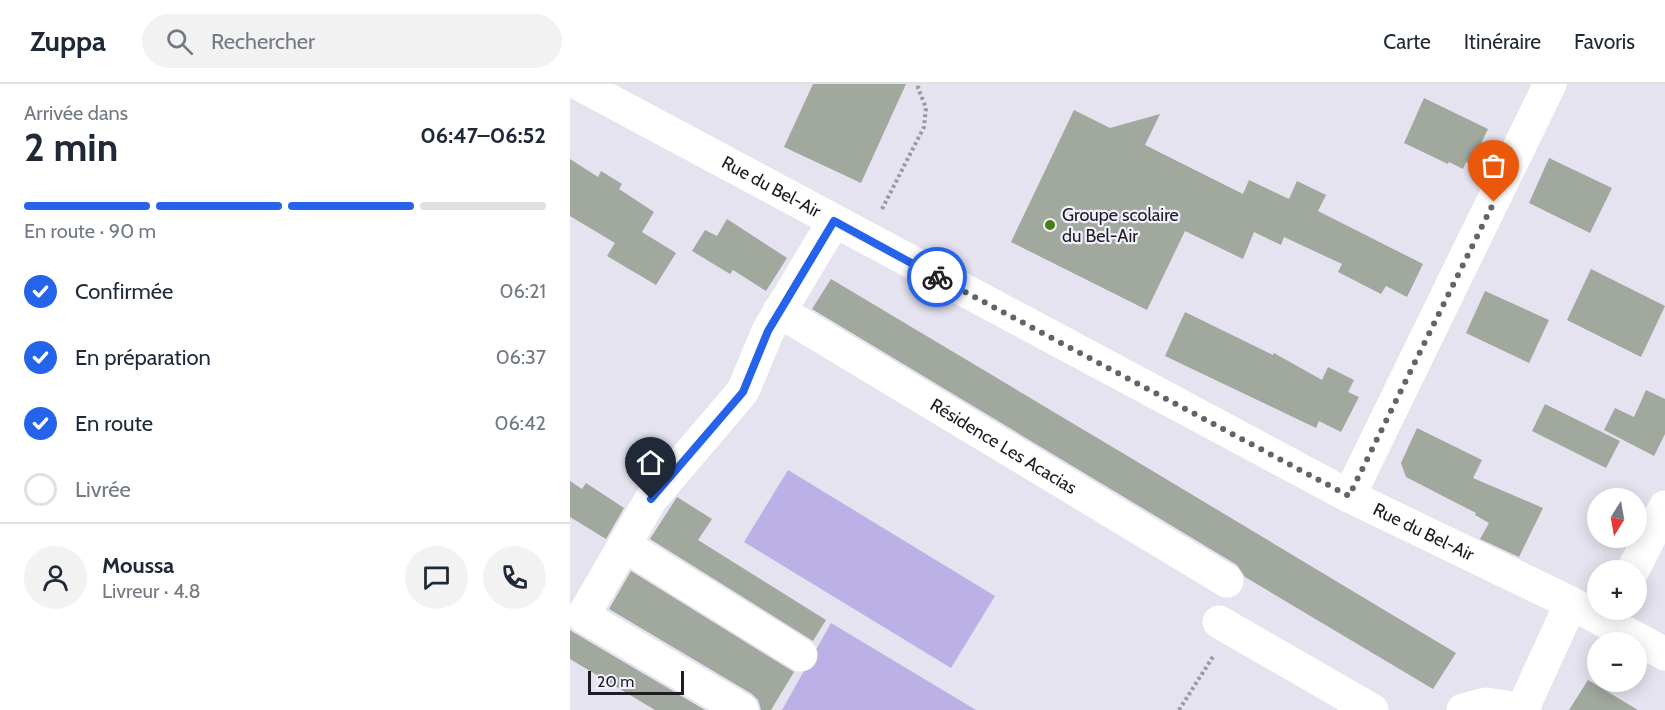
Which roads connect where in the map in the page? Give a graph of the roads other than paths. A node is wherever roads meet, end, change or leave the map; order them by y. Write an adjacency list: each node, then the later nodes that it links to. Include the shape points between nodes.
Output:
1 (579, 84): 3 (street, Rue du Bel-Air)
2 (1550, 84): 5 (street)
3 (834, 221): 4 (street); 5 (street, Rue du Bel-Air)
4 (779, 311): 7 (street, via 743,392 651,499); 9 (street, Résidence Les Acacias)
5 (1349, 496): 10 (street, Rue du Bel-Air)
6 (1665, 507): 8 (street)
7 (624, 544): 15 (street); 17 (street, via 583,616)
8 (1638, 560)
9 (1227, 582)
10 (1571, 603): 11 (street, Rue du Bel-Air); 16 (street)
11 (1587, 608)
12 (1616, 620): 14 (street, Rue du Bel-Air)
13 (1225, 625): 18 (street)
14 (1665, 654)
15 (801, 655)
16 (1524, 709): 19 (street, via 1486,704)
17 (742, 710)
18 (1372, 710)
19 (1463, 710)

